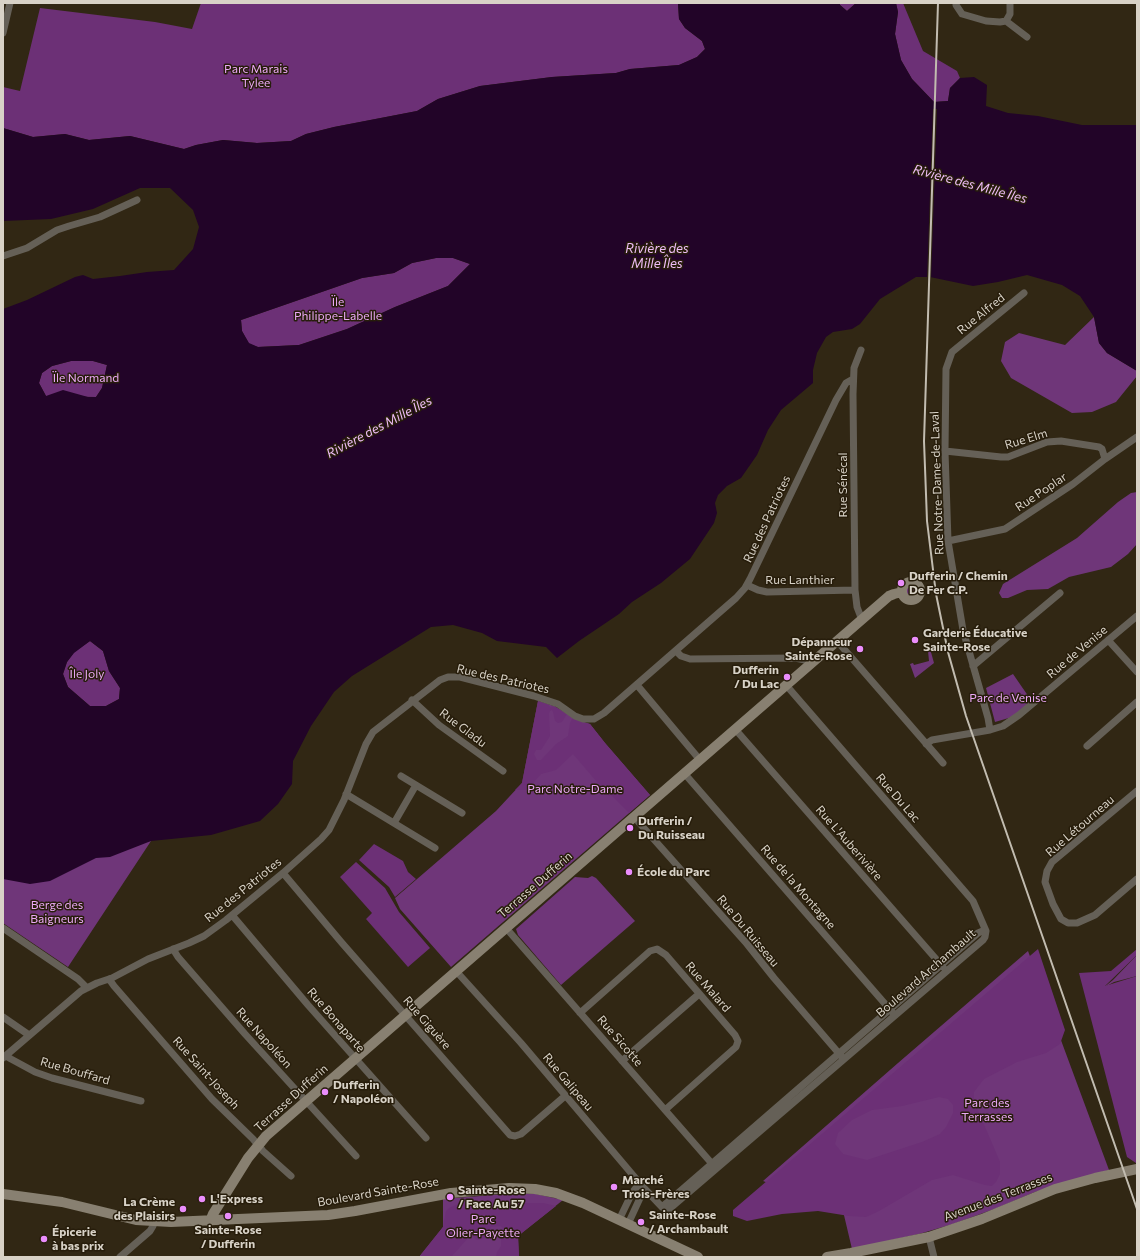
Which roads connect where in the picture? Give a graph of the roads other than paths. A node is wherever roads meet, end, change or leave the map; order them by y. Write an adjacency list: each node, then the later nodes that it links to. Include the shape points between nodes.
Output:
1 (10, 3): 5 (street)
2 (956, 3): 4 (street, via 962,14 986,21)
3 (1010, 3): 4 (street, via 1010,14)
4 (1006, 20): 6 (street)
5 (3, 33)
6 (1027, 37)
7 (137, 200): 8 (street, via 100,217 57,230 44,240)
8 (3, 256)
9 (1024, 294): 11 (street, Rue Alfred)
10 (862, 350): 12 (street, Rue Sénécal)
11 (952, 352): 14 (street, Rue Notre-Dame-de-Laval, via 946,369)
12 (853, 378): 17 (street, Rue des Patriotes, via 844,384); 18 (street, Rue Sénécal)
13 (1137, 437): 15 (street, Rue Poplar)
14 (945, 451): 15 (street, Rue Elm, via 1008,457 1047,442 1061,441 1098,447 1102,449); 16 (street, Rue Notre-Dame-de-Laval)
15 (1105, 459): 16 (street, Rue Poplar, via 1005,529)
16 (948, 541): 27 (street, Rue Notre-Dame-de-Laval, via 963,630)
17 (747, 585): 18 (street, Rue Lanthier, via 767,592); 25 (street, Rue des Patriotes, via 736,598)
18 (855, 590): 22 (street, Rue Sénécal)
19 (902, 592): 22 (street, Terrasse Dufferin, via 891,595)
20 (1060, 593): 27 (street)
21 (1137, 616): 23 (street, Rue de Venise)
22 (862, 620): 24 (street, Terrasse Dufferin)
23 (1108, 640): 28 (street); 34 (street, Rue de Venise, via 1020,715 1004,726)
24 (837, 641): 26 (street, Terrasse Dufferin); 35 (street)
25 (676, 651): 26 (street, via 690,659 793,658); 29 (street, Rue des Patriotes)
26 (810, 664): 30 (street, Terrasse Dufferin)
27 (972, 666): 34 (street, Rue Notre-Dame-de-Laval)
28 (1137, 672)
29 (637, 685): 31 (street, Rue des Patriotes, via 604,713 590,719 580,718 548,700 460,677 443,679); 37 (street)
30 (786, 685): 33 (street, Terrasse Dufferin); 54 (street, Rue Du Lac, via 973,901)
31 (412, 700): 39 (street, Rue Gladu, via 439,726); 44 (street, Rue des Patriotes, via 372,733)
32 (1137, 702): 36 (street)
33 (735, 729): 37 (street, Terrasse Dufferin); 56 (street, Rue L'Auberivière)
34 (990, 730): 35 (street, Rue de Venise, via 932,740)
35 (926, 744): 38 (street)
36 (1087, 746)
37 (700, 760): 40 (street, Terrasse Dufferin)
38 (943, 763)
39 (503, 771)
40 (684, 773): 46 (street, Terrasse Dufferin); 62 (street, Rue de la Montagne)
41 (401, 776): 42 (street)
42 (416, 785): 45 (street); 47 (street)
43 (1137, 791): 50 (street, Rue Létourneau, via 1052,862 1045,882 1061,919 1077,924 1095,915)
44 (346, 794): 47 (street); 49 (street, Rue des Patriotes, via 326,834)
45 (462, 813)
46 (634, 817): 53 (street, Terrasse Dufferin); 68 (street, Rue Du Ruisseau, via 747,944)
47 (394, 823): 48 (street)
48 (435, 848)
49 (283, 873): 51 (street, Rue des Patriotes); 64 (street, Rue Giguère)
50 (1137, 879)
51 (232, 915): 55 (street, Rue des Patriotes, via 200,938); 70 (street, Rue Bonaparte)
52 (3, 928): 60 (street, via 78,979)
53 (506, 928): 57 (street, Terrasse Dufferin); 63 (street, Rue Sicotte)
54 (985, 930): 56 (street, Boulevard Archambault, via 978,933); 58 (street, Boulevard Archambault, via 983,940)
55 (173, 949): 59 (street, Rue des Patriotes, via 148,958); 75 (street, Rue Napoléon)
56 (941, 965): 58 (street, Rue L'Auberivière); 62 (street, Boulevard Archambault)
57 (456, 971): 64 (street, Terrasse Dufferin); 73 (street, Rue Galipeau, via 518,1039)
58 (946, 971): 65 (street, Boulevard Archambault)
59 (109, 979): 60 (street, Rue des Patriotes); 80 (street, Rue Saint-Joseph, via 212,1099)
60 (87, 988): 67 (street, Rue des Patriotes)
61 (699, 994): 63 (street, Rue Malard, via 666,955 656,949 648,953); 72 (street); 78 (street, Rue Malard, via 735,1035 738,1044)
62 (890, 1009): 65 (street, Rue de la Montagne); 68 (street, Boulevard Archambault)
63 (580, 1013): 72 (street, Rue Sicotte)
64 (405, 1015): 70 (street, Terrasse Dufferin); 73 (street, Rue Giguère, via 512,1136 521,1134)
65 (896, 1015): 71 (street, Boulevard Archambault)
66 (3, 1017): 67 (street)
67 (29, 1036): 69 (street, Rue des Patriotes)
68 (839, 1054): 71 (street, Rue Du Ruisseau); 76 (street, Boulevard Archambault)
69 (5, 1057): 74 (street, Rue Bouffard, via 52,1078)
70 (355, 1059): 75 (street, Terrasse Dufferin); 79 (street, Rue Bonaparte)
71 (844, 1060): 77 (street, Boulevard Archambault)
72 (622, 1061): 78 (street, Rue Sicotte)
73 (565, 1096): 86 (street, Rue Galipeau)
74 (141, 1101)
75 (306, 1101): 80 (street, Terrasse Dufferin); 81 (street, Rue Napoléon)
76 (782, 1102): 77 (street); 82 (street, Boulevard Archambault)
77 (788, 1108): 84 (street, Boulevard Archambault)
78 (665, 1110): 82 (street, Rue Sicotte)
79 (426, 1138)
80 (258, 1145): 85 (street, Rue Saint-Joseph); 90 (street, Terrasse Dufferin)
81 (356, 1156)
82 (712, 1164): 84 (street, Rue Sicotte); 89 (street, Boulevard Archambault)
83 (1137, 1169): 93 (street, Avenue des Terrasses, via 1061,1187)
84 (717, 1170): 89 (street, Boulevard Archambault, via 670,1210)
85 (291, 1176)
86 (639, 1184): 87 (street, Rue Galipeau); 92 (street, via 632,1193)
87 (646, 1191): 89 (street, Rue Galipeau); 92 (street)
88 (3, 1194): 91 (street, Boulevard Sainte-Rose, via 58,1201)
89 (662, 1207)
90 (210, 1221): 91 (street, Boulevard Sainte-Rose); 92 (street, Boulevard Sainte-Rose, via 338,1214 446,1194 518,1188 563,1195)
91 (154, 1222): 96 (street, via 150,1231)
92 (624, 1222): 97 (street, Boulevard Sainte-Rose)
93 (929, 1237): 94 (street, Avenue des Terrasses); 99 (street)
94 (868, 1254): 95 (street, Avenue des Terrasses)
95 (852, 1255): 98 (street, Avenue des Terrasses)
96 (120, 1257)
97 (698, 1257)
98 (827, 1257)
99 (934, 1257)

